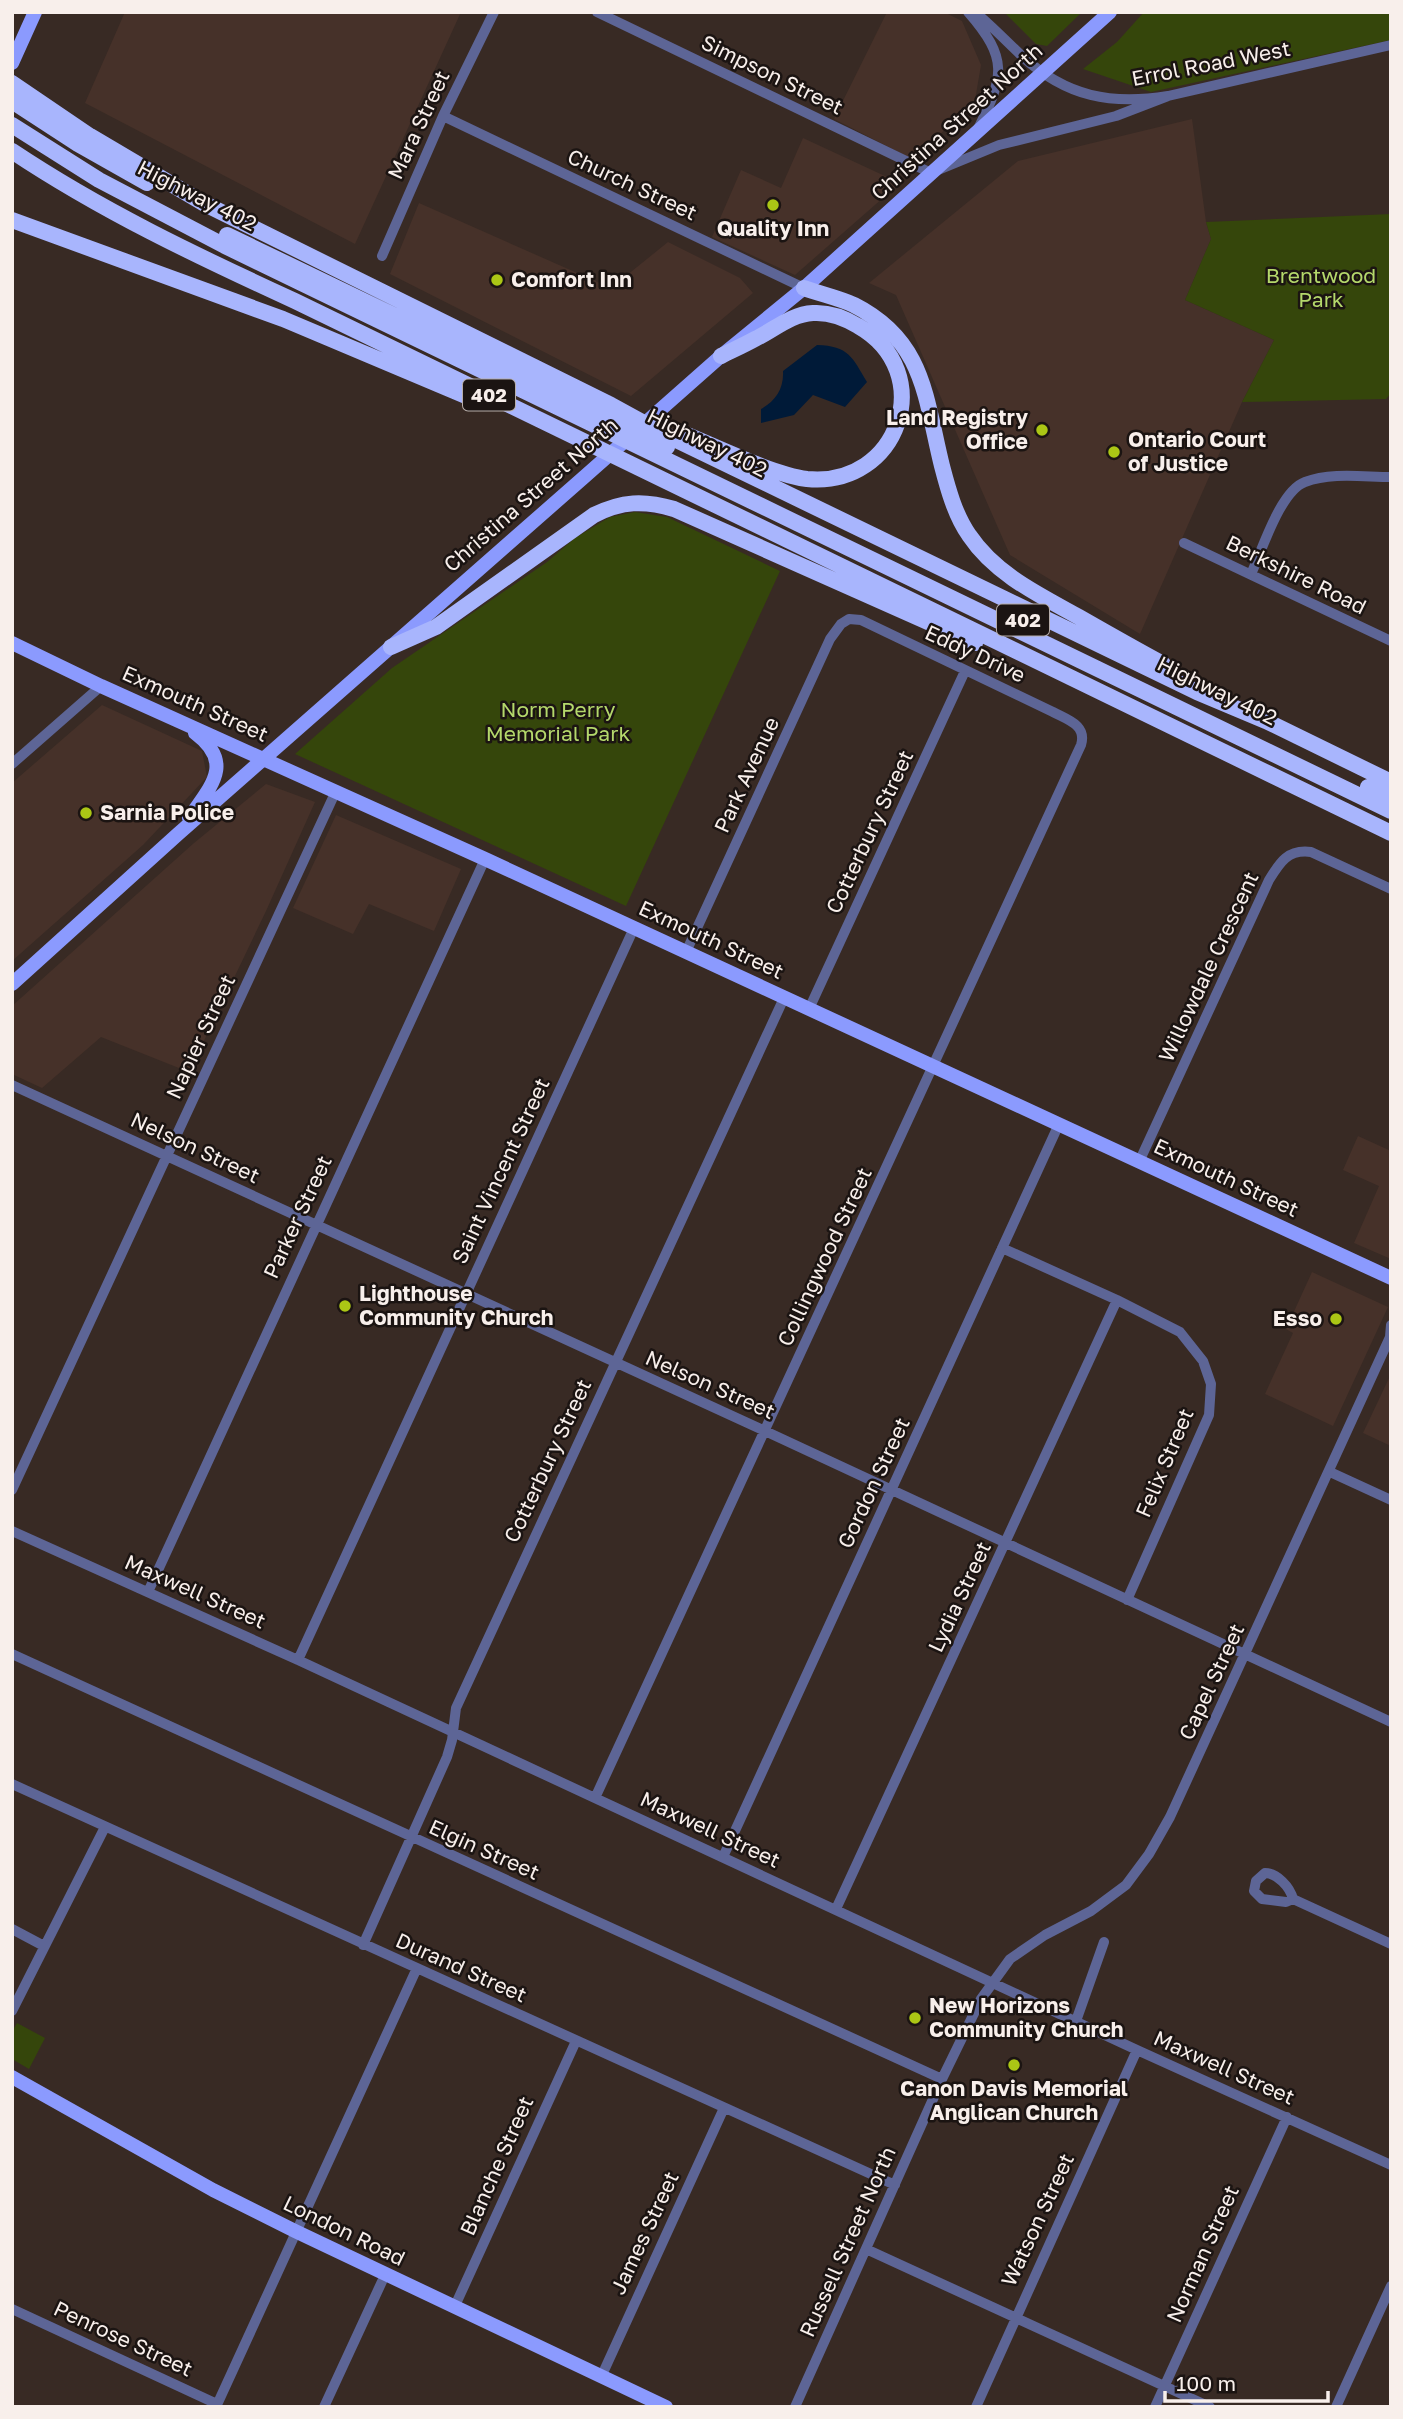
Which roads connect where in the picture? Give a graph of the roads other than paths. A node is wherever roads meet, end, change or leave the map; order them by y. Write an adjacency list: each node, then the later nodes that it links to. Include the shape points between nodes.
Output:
1 (35, 12): 8 (main road)
2 (494, 12): 14 (street, Mara Street)
3 (597, 12): 19 (street, Simpson Street)
4 (968, 12): 17 (street, via 991,41 998,65 996,90)
5 (975, 12): 9 (street, Errol Road West)
6 (1110, 12): 9 (main road, Christina Street North)
7 (1391, 45): 11 (street, Errol Road West)
8 (12, 62)
9 (1043, 73): 11 (street, Errol Road West, via 1069,88 1100,97); 17 (main road, Christina Street North)
10 (12, 83): 16 (highway)
11 (1168, 96): 19 (street, via 1116,116 999,145)
12 (12, 101): 16 (highway)
13 (12, 113): 16 (highway, Highway 402 / 402)
14 (443, 116): 21 (street, Mara Street); 22 (street, Church Street)
15 (12, 125): 16 (highway)
16 (47, 130): 24 (highway, via 123,156 205,204); 43 (highway, Highway 402 / 402, via 148,196 230,237); 44 (highway, via 109,186 225,246)
17 (976, 132): 19 (main road, Christina Street North)
18 (12, 151): 26 (highway, 402, via 71,190 178,247)
19 (930, 173): 22 (main road, Christina Street North)
20 (12, 220): 26 (highway, via 351,346 575,447)
21 (382, 256)
22 (804, 288): 23 (main road, Christina Street North); 36 (highway, via 852,304 901,340 919,376 959,516 984,553 1022,585)
23 (722, 356): 24 (highway, via 798,316 823,313 849,320 879,341 897,368 902,401 896,428 880,453 858,471 843,477 806,479); 32 (main road, Christina Street North)
24 (611, 405): 36 (highway, via 664,435)
25 (1391, 477): 28 (street, via 1322,478 1297,486 1284,502)
26 (682, 489): 42 (highway, 402)
27 (1184, 543): 28 (street, Berkshire Road)
28 (1251, 574): 30 (street, Berkshire Road)
29 (849, 619): 33 (street, Eddy Drive); 50 (street, Park Avenue, via 830,639)
30 (1391, 641)
31 (12, 643): 34 (main road, Exmouth Street)
32 (391, 647): 38 (main road, Christina Street North); 42 (highway, via 436,627 594,515 616,505 649,503 674,509 897,607 1177,740)
33 (965, 671): 37 (street, Eddy Drive, via 1075,723); 53 (street, Cotterbury Street)
34 (101, 686): 35 (main road, Exmouth Street); 39 (street)
35 (176, 719): 38 (main road, Exmouth Street); 46 (main road, via 206,741 218,763 215,778)
36 (1266, 721): 40 (highway)
37 (1082, 731): 54 (street, Collingwood Street, via 1081,745)
38 (265, 758): 41 (main road, Exmouth Street); 46 (main road, Christina Street North)
39 (12, 764)
40 (1391, 782)
41 (336, 790): 47 (main road, Exmouth Street); 57 (street, Napier Street)
42 (1304, 791): 45 (highway, 402)
43 (1391, 798)
44 (1391, 811)
45 (1391, 833)
46 (178, 834): 51 (main road, Christina Street North)
47 (485, 859): 49 (main road, Exmouth Street); 59 (street, Parker Street)
48 (1391, 889): 58 (street, Willowdale Crescent, via 1311,852 1300,850 1283,858)
49 (634, 928): 50 (main road, Exmouth Street); 62 (street, Saint Vincent Street)
50 (686, 952): 52 (main road, Exmouth Street)
51 (12, 984)
52 (784, 998): 53 (main road, Exmouth Street); 66 (street, Cotterbury Street)
53 (809, 1009): 54 (main road, Exmouth Street)
54 (934, 1066): 56 (main road, Exmouth Street); 67 (street, Collingwood Street)
55 (14, 1090): 57 (street, Nelson Street)
56 (1059, 1124): 58 (main road, Exmouth Street); 60 (street, Gordon Street)
57 (167, 1157): 59 (street, Nelson Street); 69 (street, Napier Street)
58 (1139, 1162): 61 (main road, Exmouth Street)
59 (315, 1226): 62 (street, Nelson Street); 74 (street, Parker Street)
60 (1002, 1248): 63 (street, Felix Street); 70 (street, Gordon Street)
61 (1391, 1278)
62 (466, 1294): 66 (street, Nelson Street); 78 (street, Saint Vincent Street)
63 (1117, 1300): 73 (street, Lydia Street); 75 (street, Felix Street, via 1180,1332 1203,1360 1211,1384 1209,1415)
64 (1391, 1325): 65 (street, Capel Street)
65 (1390, 1336): 68 (street, Capel Street)
66 (615, 1363): 67 (street, Nelson Street); 80 (street, Cotterbury Street, via 456,1708)
67 (765, 1431): 70 (street, Nelson Street); 82 (street, Collingwood Street)
68 (1330, 1472): 71 (street); 77 (street, Capel Street)
69 (12, 1490)
70 (892, 1490): 73 (street, Nelson Street); 85 (street, Gordon Street)
71 (1391, 1500)
72 (12, 1531): 74 (street, Maxwell Street)
73 (1006, 1543): 75 (street, Nelson Street); 87 (street, Lydia Street)
74 (148, 1592): 78 (street, Maxwell Street)
75 (1127, 1600): 77 (street, Nelson Street)
76 (12, 1654): 84 (street, Elgin Street)
77 (1246, 1655): 79 (street, Nelson Street); 94 (street, Capel Street, via 1170,1817 1125,1885 1010,1959)
78 (298, 1660): 80 (street, Maxwell Street)
79 (1391, 1722)
80 (453, 1732): 82 (street, Maxwell Street); 84 (street, Cotterbury Street, via 447,1757)
81 (12, 1784): 83 (street, Durand Street)
82 (595, 1798): 85 (street, Maxwell Street)
83 (105, 1828): 91 (street, Durand Street); 92 (street)
84 (411, 1838): 91 (street, Cotterbury Street); 100 (street, Elgin Street)
85 (723, 1857): 87 (street, Maxwell Street)
86 (1293, 1899): 90 (street)
87 (836, 1909): 94 (street, Maxwell Street)
88 (12, 1929): 92 (street)
89 (1104, 1941): 96 (street)
90 (1391, 1944)
91 (363, 1945): 93 (street, Durand Street)
92 (44, 1946): 95 (street)
93 (417, 1968): 97 (street, Durand Street); 105 (street)
94 (992, 1981): 96 (street, Maxwell Street); 100 (street, Russell Street North)
95 (12, 2011)
96 (1076, 2021): 98 (street, Maxwell Street)
97 (576, 2040): 101 (street, Durand Street); 109 (street, Blanche Street)
98 (1137, 2050): 102 (street, Maxwell Street); 111 (street, Watson Street)
99 (12, 2077): 105 (main road, London Road)
100 (942, 2079): 104 (street, Russell Street North)
101 (724, 2108): 104 (street, Durand Street); 112 (street, James Street)
102 (1287, 2117): 103 (street, Maxwell Street); 113 (street, Norman Street)
103 (1391, 2165)
104 (895, 2185): 106 (street, Russell Street North)
105 (295, 2231): 107 (main road, London Road); 114 (street)
106 (866, 2249): 111 (street); 117 (street, Russell Street North)
107 (385, 2275): 109 (main road, London Road); 115 (street)
108 (1391, 2286): 121 (street)
109 (454, 2308): 112 (main road, London Road)
110 (12, 2309): 114 (street, Penrose Street)
111 (1015, 2318): 113 (street); 118 (street, Watson Street)
112 (602, 2375): 116 (main road, London Road)
113 (1164, 2386): 119 (street, Norman Street); 120 (street)
114 (217, 2405)
115 (324, 2407)
116 (666, 2407)
117 (795, 2407)
118 (976, 2407)
119 (1155, 2407)
120 (1210, 2407)
121 (1336, 2407)

